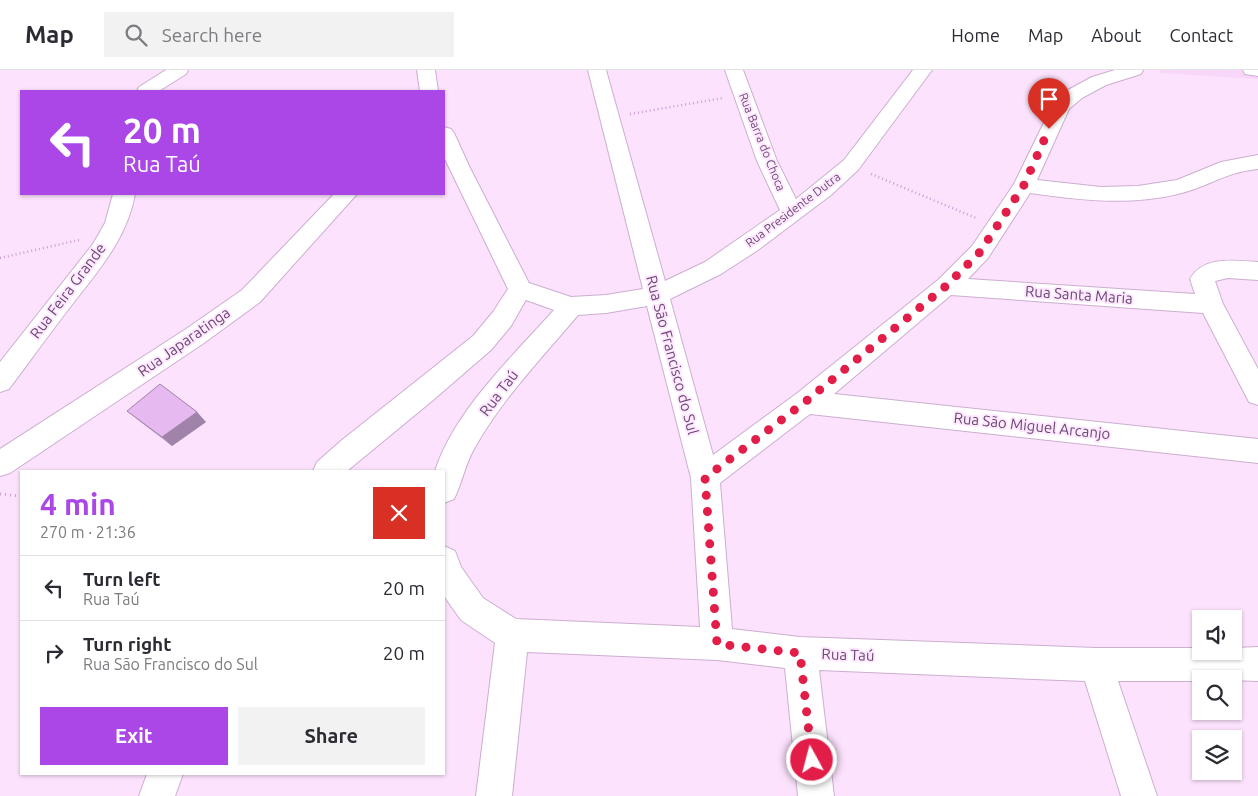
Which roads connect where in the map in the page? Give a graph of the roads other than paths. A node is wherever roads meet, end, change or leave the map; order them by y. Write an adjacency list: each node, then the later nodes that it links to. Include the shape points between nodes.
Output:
1 (179, 70): 9 (street)
2 (426, 70): 10 (street)
3 (597, 70): 20 (street, Rua São Francisco do Sul)
4 (734, 70): 16 (street, Rua Barra do Choca, via 767,161)
5 (923, 70): 16 (street, Rua Presidente Dutra, via 851,165)
6 (1134, 70): 13 (street, via 1099,81 1061,106)
7 (1252, 70): 8 (street)
8 (1258, 70)
9 (148, 90)
10 (429, 90)
11 (445, 135): 19 (street)
12 (1258, 162): 13 (street, via 1241,163 1182,186 1149,194 1121,196)
13 (1024, 185): 18 (street, via 980,252)
14 (124, 195): 23 (street, Rua Feira Grande, via 111,233 94,259)
15 (345, 195): 27 (street, Rua Japaratinga, via 251,296)
16 (792, 212): 20 (street, Rua Presidente Dutra, via 713,268)
17 (1258, 271): 21 (street, via 1216,270 1206,273 1202,279)
18 (946, 286): 21 (street, Rua Santa Maria); 25 (street)
19 (520, 289): 22 (street); 28 (street, via 502,319 482,343)
20 (656, 296): 22 (street, Rua Presidente Dutra); 29 (street, Rua São Francisco do Sul)
21 (1211, 304): 24 (street)
22 (571, 306): 30 (street, Rua Taú, via 506,380 452,462)
23 (0, 381)
24 (1258, 394)
25 (805, 402): 26 (street, Rua São Miguel Arcanjo); 29 (street)
26 (1258, 450)
27 (0, 464)
28 (329, 470)
29 (705, 478): 33 (street, Rua São Francisco do Sul)
30 (445, 486)
31 (445, 565): 32 (street, via 447,574 472,609)
32 (512, 635): 33 (street, Rua Taú); 39 (street)
33 (717, 644): 34 (street, Rua Taú)
34 (800, 653): 36 (street, Rua Taú); 40 (street)
35 (1258, 664): 36 (street, Rua Taú)
36 (1096, 665): 41 (street)
37 (165, 775): 38 (street)
38 (157, 796)
39 (494, 796)
40 (816, 796)
41 (1139, 796)

